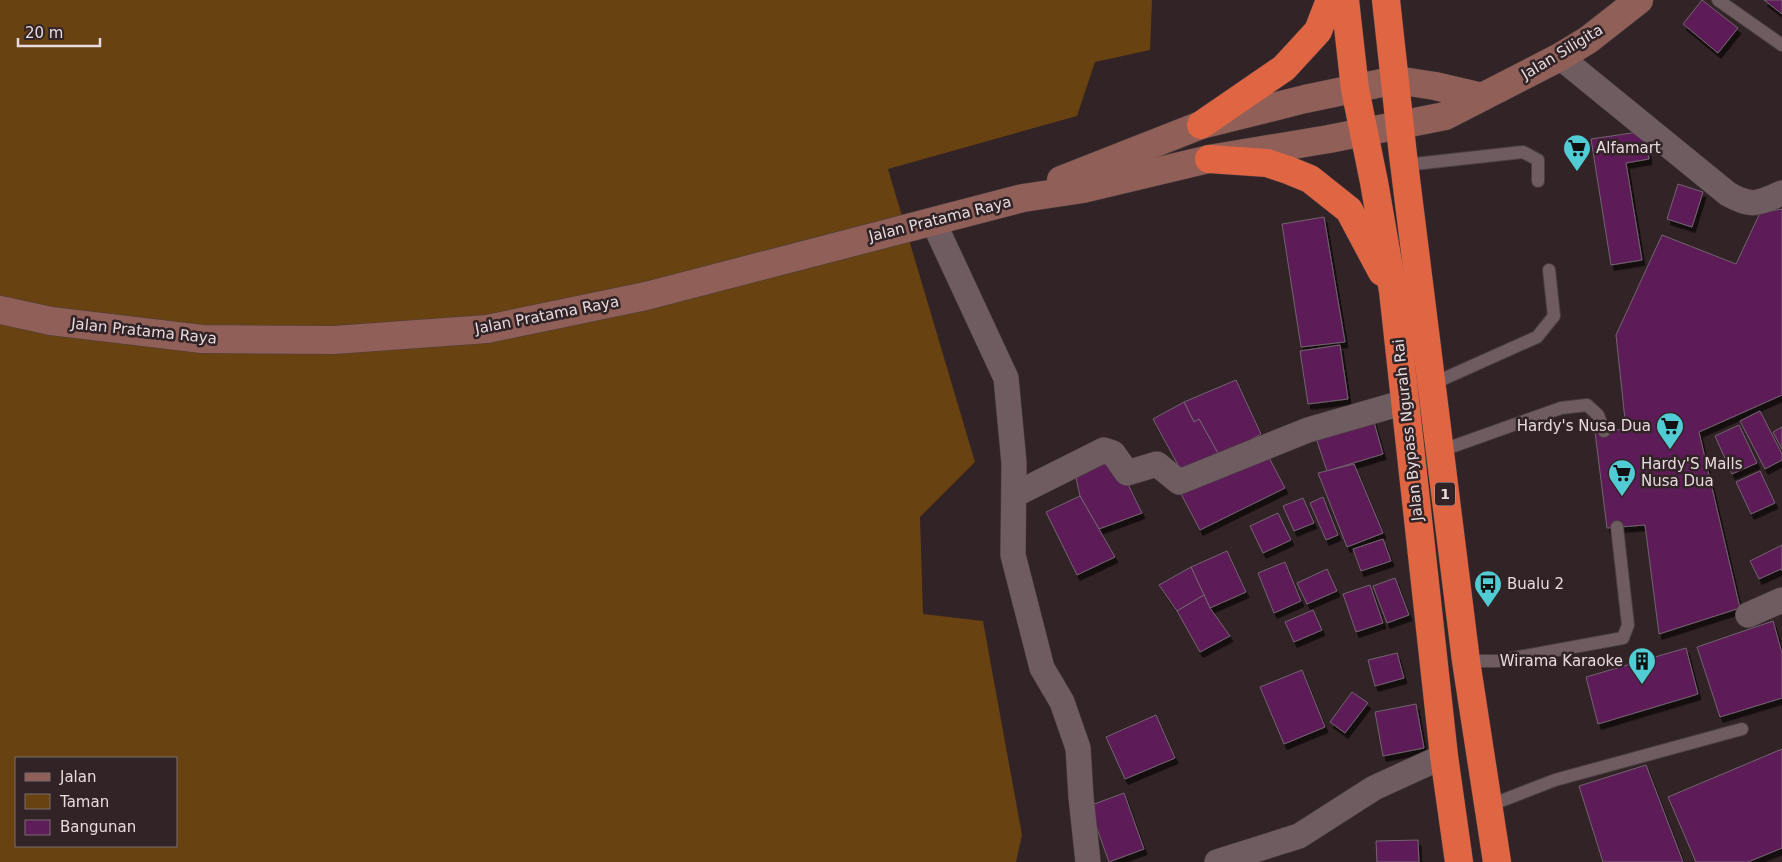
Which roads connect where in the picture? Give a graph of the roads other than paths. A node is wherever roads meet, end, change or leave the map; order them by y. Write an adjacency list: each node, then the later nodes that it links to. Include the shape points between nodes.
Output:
1 (1330, 0): 11 (highway, via 1318,31 1284,68)
2 (1345, 0): 9 (highway, Jalan Bypass Ngurah Rai / 1)
3 (1386, 0): 8 (highway, Jalan Bypass Ngurah Rai / 1)
4 (1639, 0): 7 (main road, Jalan Siligita, via 1588,40)
5 (1718, 0): 6 (lane)
6 (1782, 44)
7 (1560, 57): 10 (main road, Jalan Siligita); 17 (street, via 1728,194 1757,204)
8 (1396, 80): 9 (main road, Jalan Pratama Raya); 10 (main road); 12 (highway, Jalan Bypass Ngurah Rai / 1)
9 (1355, 89): 11 (main road, Jalan Pratama Raya); 13 (highway, Jalan Bypass Ngurah Rai / 1)
10 (1482, 97): 12 (main road, Jalan Siligita, via 1445,116)
11 (1201, 125): 18 (main road, Jalan Pratama Raya)
12 (1401, 126): 13 (main road, Jalan Pratama Raya); 15 (highway, Jalan Bypass Ngurah Rai / 1)
13 (1364, 132): 14 (main road, Jalan Pratama Raya); 21 (highway, Jalan Bypass Ngurah Rai / 1)
14 (1209, 159): 18 (main road, Jalan Pratama Raya, via 1083,189); 21 (highway, via 1267,163 1310,179 1349,210)
15 (1405, 165): 16 (lane, via 1523,152 1538,160); 23 (highway, Jalan Bypass Ngurah Rai / 1)
16 (1538, 181)
17 (1782, 193)
18 (1023, 198): 19 (main road, Jalan Pratama Raya)
19 (933, 221): 22 (main road, Jalan Pratama Raya, via 646,296 487,329 334,340 202,339 51,321); 27 (street, via 1006,378 1014,453)
20 (1548, 270): 23 (lane, via 1554,316 1537,337)
21 (1392, 290): 24 (highway, Jalan Bypass Ngurah Rai / 1)
22 (0, 310)
23 (1432, 384): 26 (highway, Jalan Bypass Ngurah Rai / 1)
24 (1405, 402): 27 (street, via 1308,430 1178,482 1157,464 1126,473 1113,453 1104,450); 33 (highway, Jalan Bypass Ngurah Rai / 1)
25 (1604, 431): 26 (lane, via 1598,415 1587,405 1562,408)
26 (1440, 452): 31 (highway, Jalan Bypass Ngurah Rai / 1)
27 (1014, 495): 35 (street, via 1013,555 1042,668 1062,702 1078,748)
28 (1617, 527): 31 (lane, via 1628,625 1623,638 1497,661)
29 (1782, 600): 30 (street)
30 (1748, 615)
31 (1466, 661): 34 (highway, Jalan Bypass Ngurah Rai / 1)
32 (1742, 729): 34 (lane, via 1555,780)
33 (1444, 756): 36 (street, via 1374,788 1299,836); 37 (highway, Jalan Bypass Ngurah Rai / 1)
34 (1488, 806): 38 (highway, Jalan Bypass Ngurah Rai / 1)
35 (1088, 862)
36 (1217, 862)
37 (1458, 862)
38 (1497, 862)

